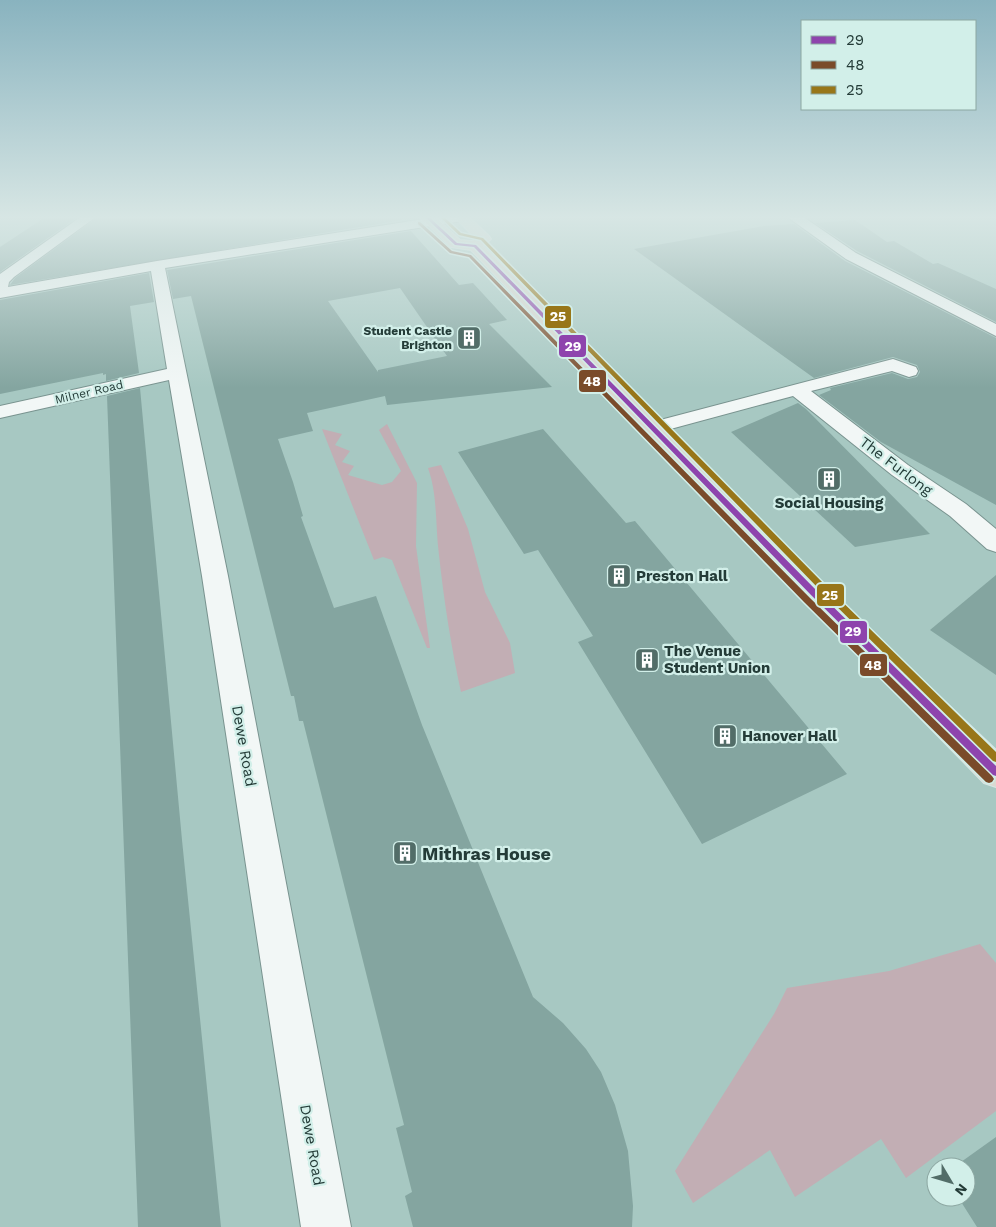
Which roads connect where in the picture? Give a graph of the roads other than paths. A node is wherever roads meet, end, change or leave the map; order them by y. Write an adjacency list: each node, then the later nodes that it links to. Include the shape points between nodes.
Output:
1 (10, 273): 6 (street, via 0,283)
2 (111, 273): 6 (street)
3 (159, 273): 9 (street, Dewe Road)
4 (502, 273): 12 (main road)
5 (884, 273): 7 (street)
6 (0, 293)
7 (996, 331)
8 (908, 371): 10 (street, via 893,365)
9 (178, 372): 11 (street, Milner Road); 15 (street, Dewe Road)
10 (796, 388): 12 (street); 13 (street, The Furlong, via 900,470 958,510)
11 (0, 412)
12 (652, 428): 14 (main road, via 814,594)
13 (996, 543)
14 (996, 772)
15 (326, 1227)

